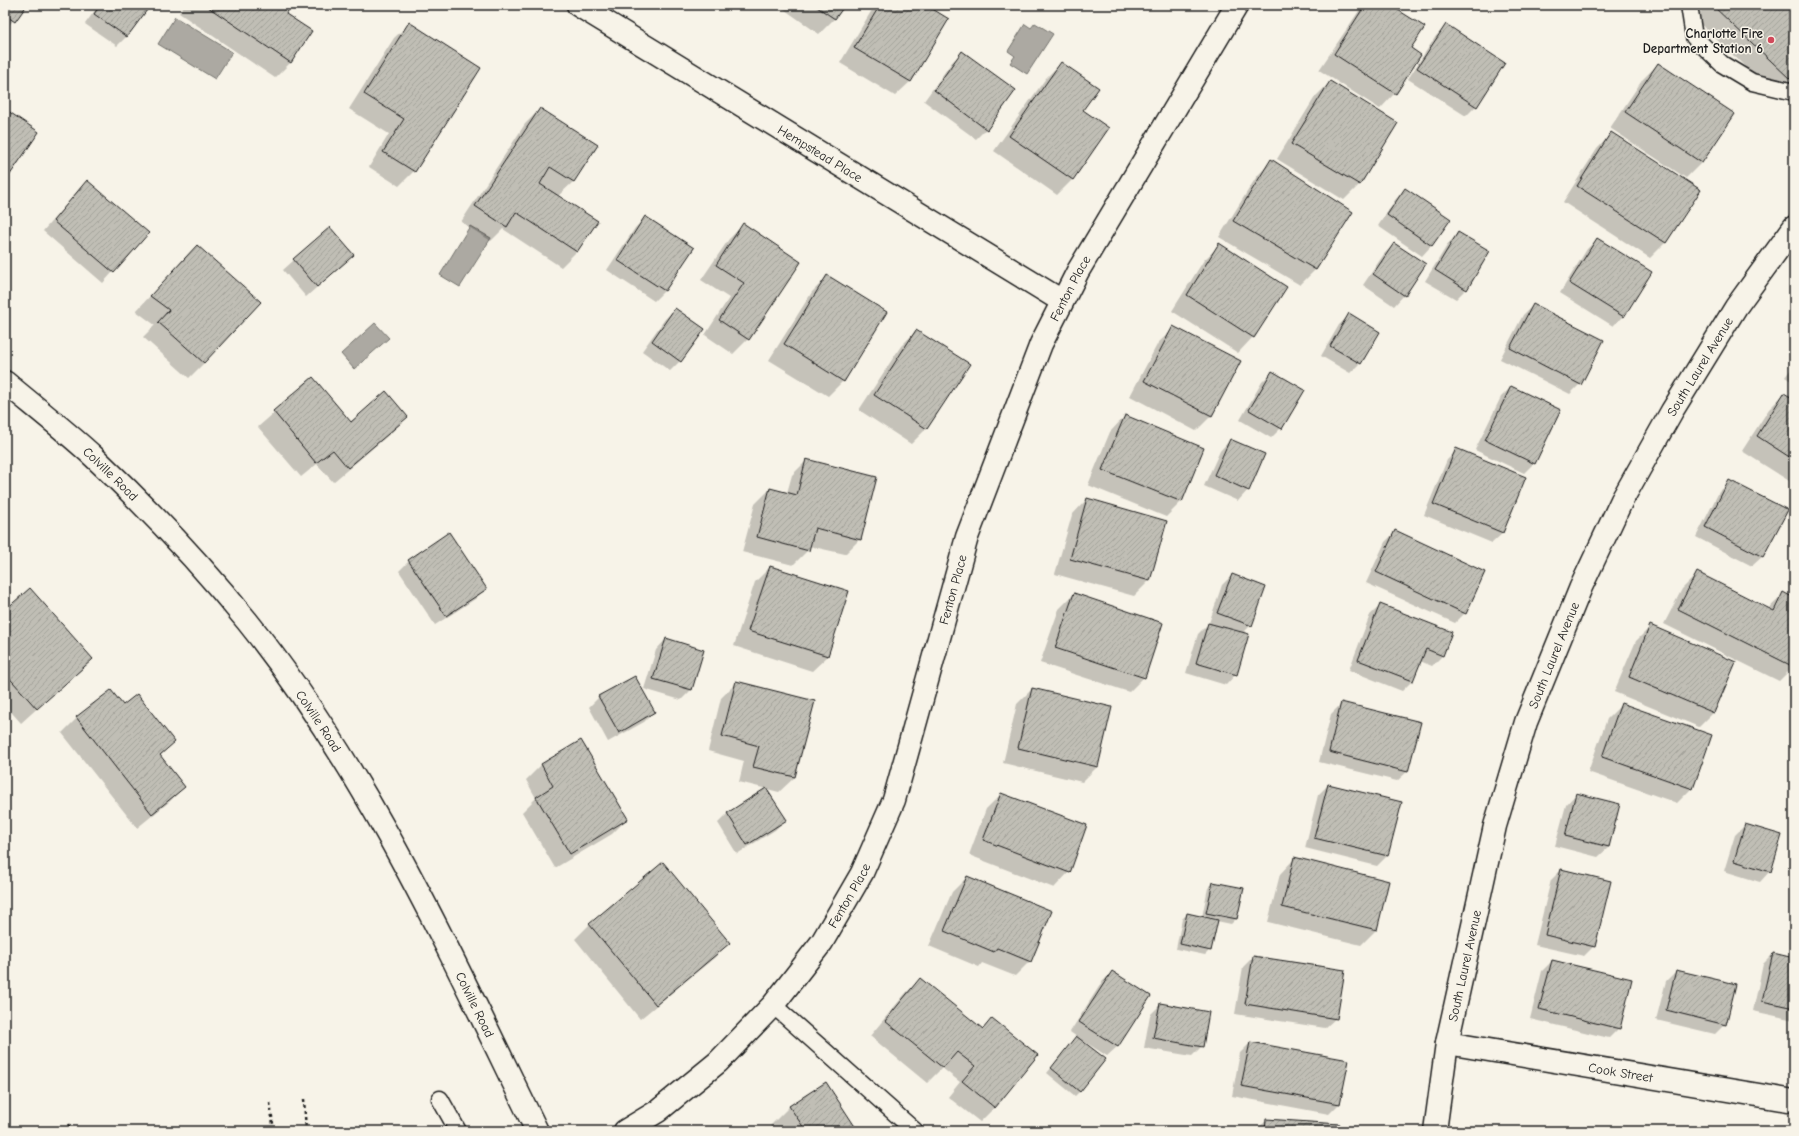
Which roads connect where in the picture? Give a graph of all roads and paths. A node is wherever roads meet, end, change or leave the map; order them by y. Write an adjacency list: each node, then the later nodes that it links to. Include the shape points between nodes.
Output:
1 (578, 5): 6 (street, Hempstead Place)
2 (1237, 5): 6 (street, Fenton Place)
3 (1689, 5): 4 (lane, via 1694,37 1722,64 1752,82)
4 (1794, 92)
5 (1794, 227): 9 (street, South Laurel Avenue, via 1736,307 1672,411 1622,500 1581,587 1526,722 1495,826)
6 (1062, 301): 8 (street, Fenton Place, via 1038,352 967,537 894,800 862,873 832,925)
7 (5, 382): 21 (street, Colville Road, via 92,456 173,535 248,622 316,716 388,834)
8 (773, 1006): 22 (street, Fenton Place, via 718,1062 658,1110); 23 (lane)
9 (1447, 1043): 12 (street, Cook Street); 24 (street, South Laurel Avenue)
10 (304, 1099): 16 (path)
11 (440, 1099): 20 (lane)
12 (1794, 1101)
13 (270, 1103): 18 (path)
14 (68, 1124): 17 (path)
15 (322, 1128): 16 (path)
16 (306, 1130): 19 (path)
17 (72, 1131)
18 (274, 1131)
19 (285, 1131)
20 (458, 1131)
21 (537, 1131)
22 (625, 1131)
23 (915, 1131)
24 (1435, 1131)

